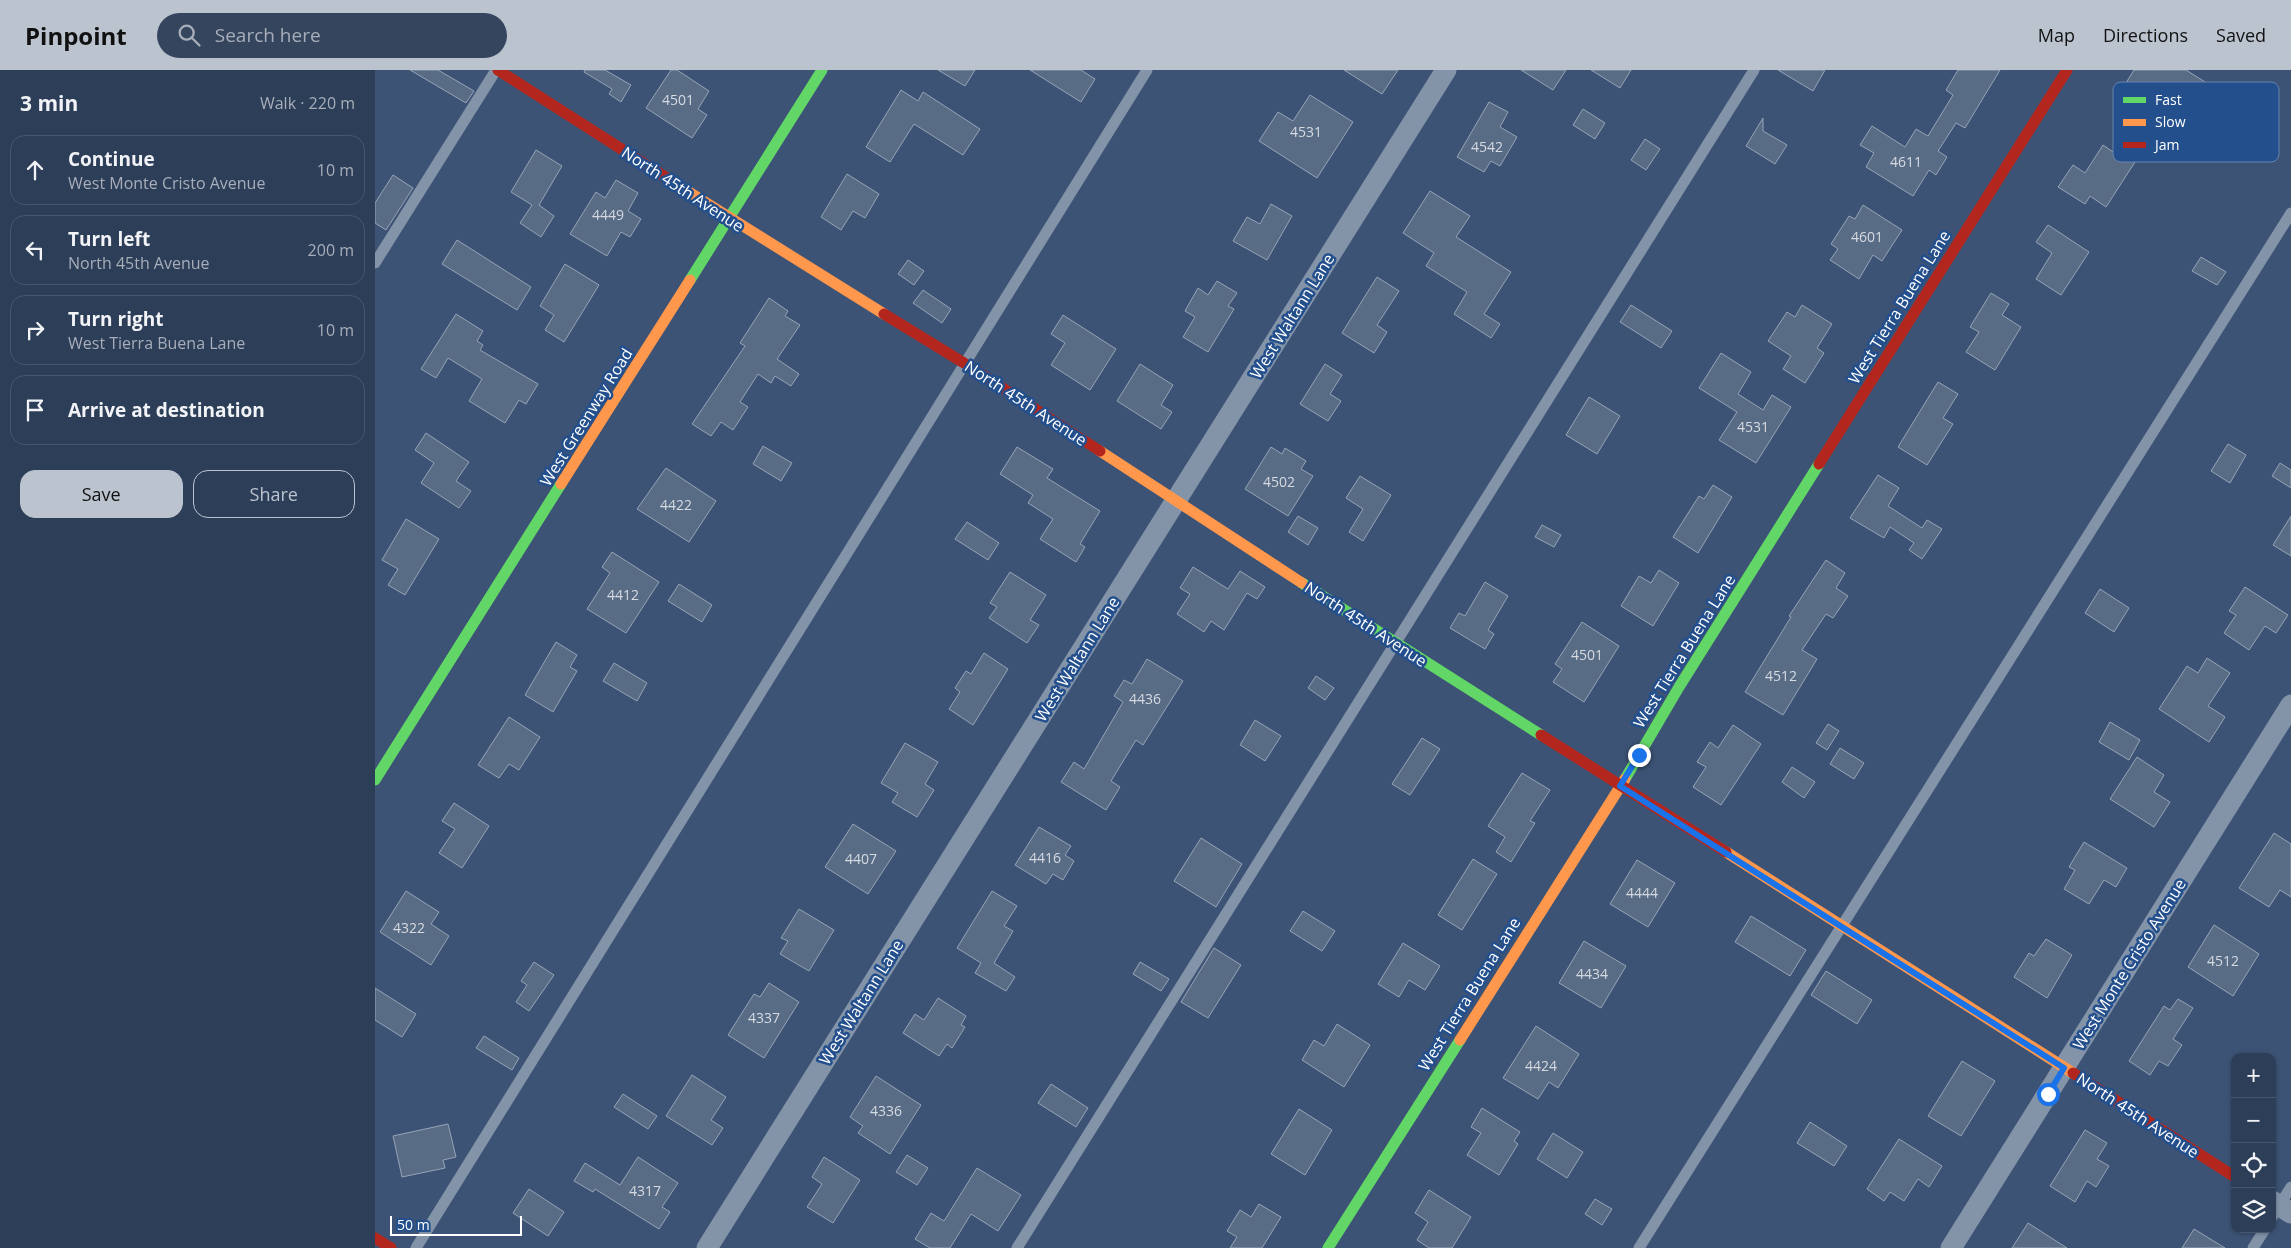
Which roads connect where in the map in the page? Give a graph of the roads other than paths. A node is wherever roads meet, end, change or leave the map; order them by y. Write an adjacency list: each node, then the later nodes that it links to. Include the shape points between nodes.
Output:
1 (497, 70): 8 (street, North 45th Avenue); 9 (lane)
2 (822, 70): 8 (street, West Greenway Road)
3 (1147, 70): 10 (lane)
4 (1446, 70): 11 (street, West Waltann Lane)
5 (1754, 70): 12 (lane)
6 (2067, 70): 15 (street, West Tierra Buena Lane)
7 (2291, 213): 16 (lane)
8 (729, 219): 10 (street, North 45th Avenue); 14 (street, West Greenway Road)
9 (375, 263)
10 (964, 363): 11 (street, North 45th Avenue); 24 (lane)
11 (1177, 500): 12 (street, North 45th Avenue); 25 (street, West Waltann Lane)
12 (1396, 644): 15 (street, North 45th Avenue); 26 (lane)
13 (2291, 705): 17 (street, West Monte Cristo Avenue)
14 (375, 780)
15 (1620, 786): 16 (street, North 45th Avenue); 27 (street, West Tierra Buena Lane)
16 (1841, 925): 17 (street, North 45th Avenue); 28 (lane)
17 (2064, 1068): 18 (street, North 45th Avenue); 29 (street, West Monte Cristo Avenue)
18 (2231, 1174)
19 (2291, 1187): 20 (lane)
20 (2279, 1209)
21 (2262, 1233): 30 (lane)
22 (375, 1238): 23 (street)
23 (391, 1248)
24 (416, 1248)
25 (707, 1248)
26 (1017, 1248)
27 (1328, 1248)
28 (1639, 1248)
29 (1951, 1248)
30 (2253, 1248)

